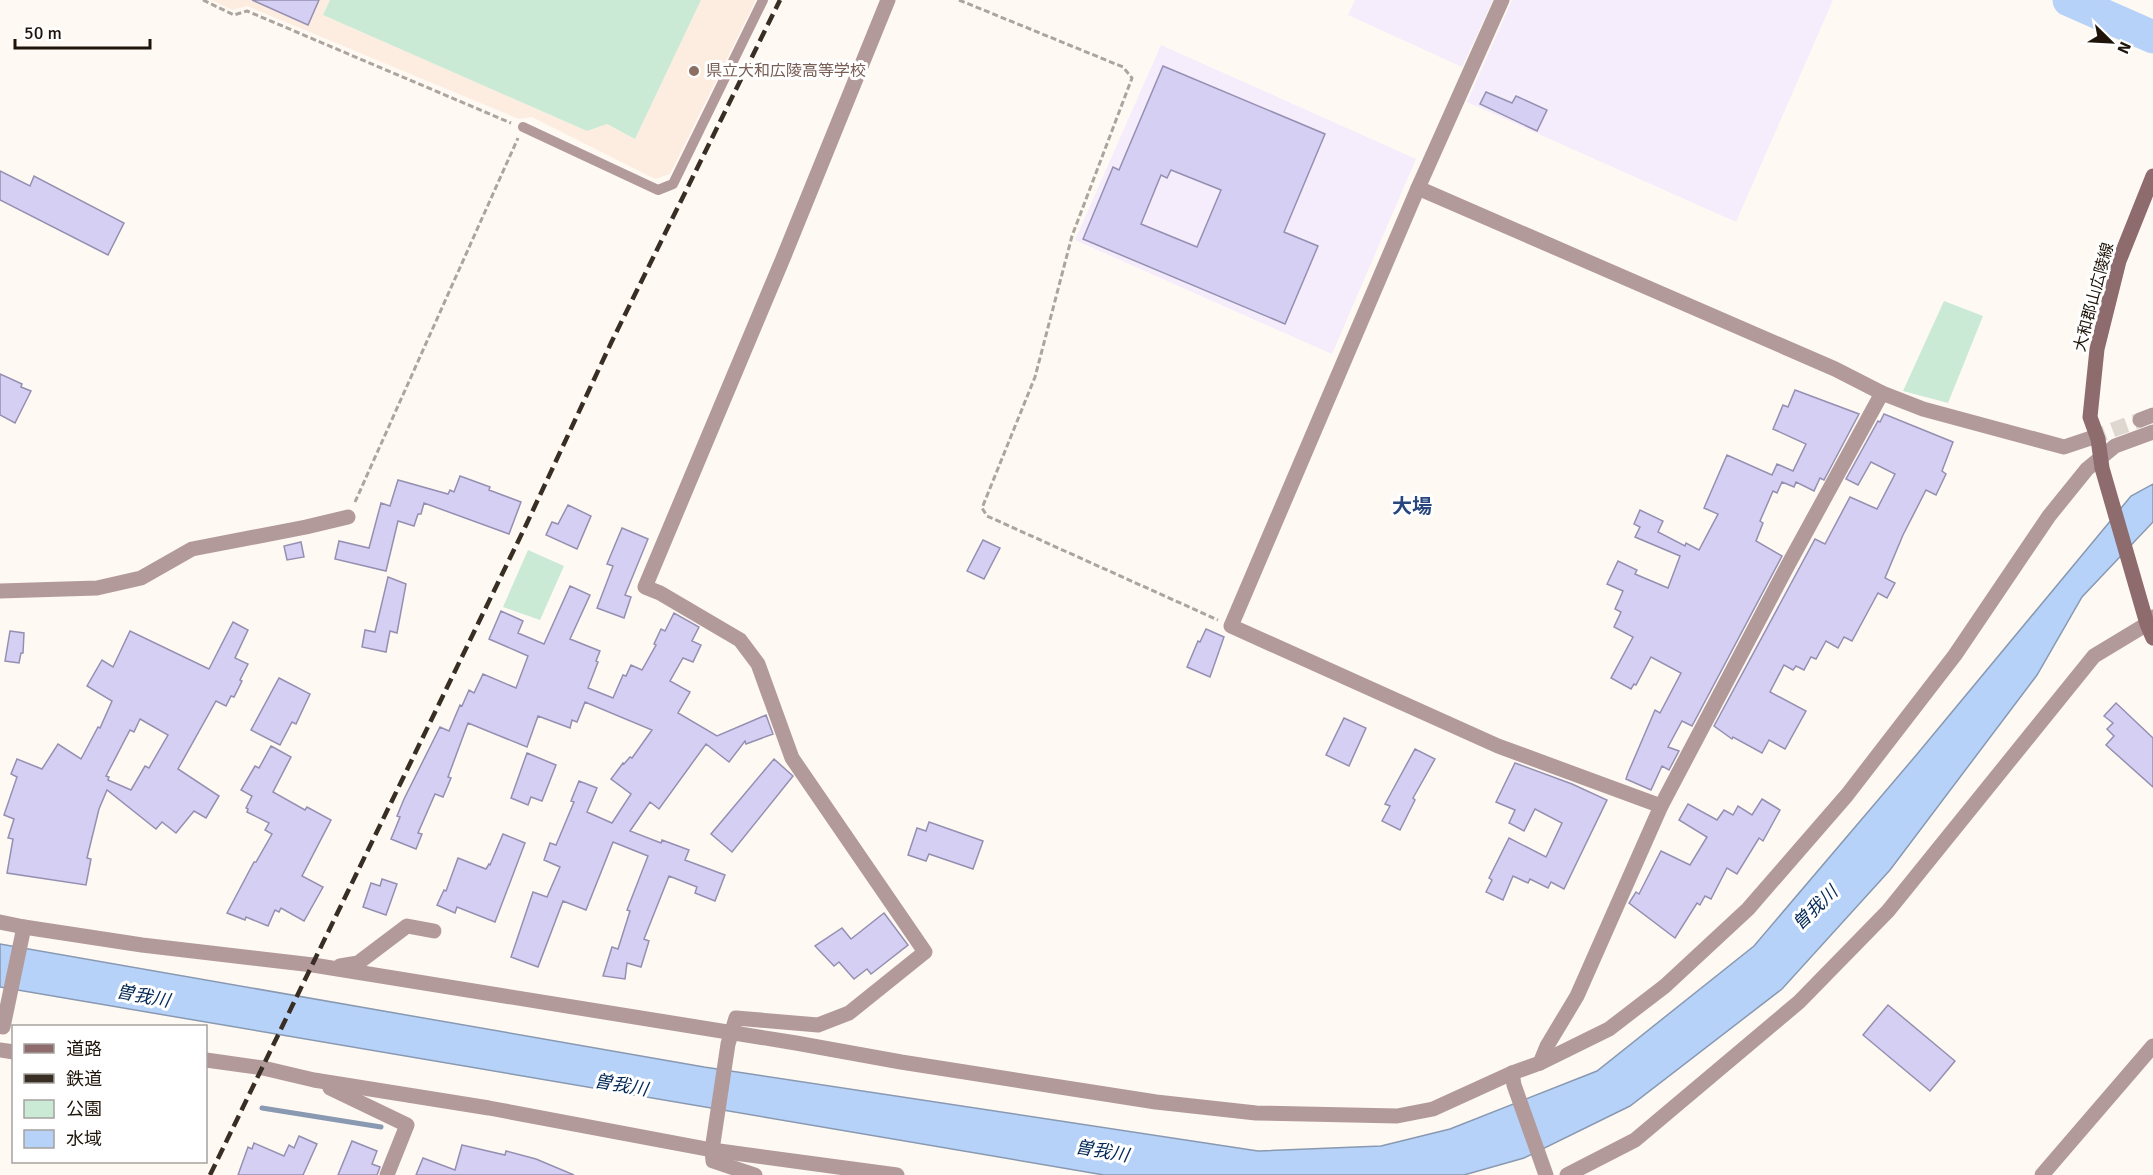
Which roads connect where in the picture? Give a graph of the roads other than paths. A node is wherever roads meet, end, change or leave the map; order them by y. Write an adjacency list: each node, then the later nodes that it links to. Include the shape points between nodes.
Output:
1 (763, 0): 4 (lane, via 673,184 657,190)
2 (888, 0): 20 (street, via 645,587 740,640 758,664 792,758 925,951 849,1012 818,1024 736,1018)
3 (1502, 0): 6 (street)
4 (523, 127)
5 (2153, 176): 10 (main road, 大和郡山広陵線, via 2119,261 2097,349 2091,417)
6 (1418, 188): 7 (street); 14 (street, via 1231,626 1498,746)
7 (1882, 393): 9 (street, via 2064,447); 14 (street)
8 (2153, 432): 10 (street, via 2115,446)
9 (2091, 438)
10 (2101, 462): 13 (main road, 大和郡山広陵線); 23 (street, via 2086,470 2049,516 1955,655 1847,795 1748,909 1665,986 1609,1029)
11 (348, 517): 12 (street, via 192,549 141,578 97,588)
12 (0, 591)
13 (2151, 626): 31 (street, via 2094,656 1888,910 1799,1002 1635,1140)
14 (1661, 807): 23 (street, via 1577,996)
15 (0, 922): 16 (street)
16 (24, 927): 18 (street); 19 (street)
17 (434, 931): 18 (street, via 407,926 358,963)
18 (328, 969): 20 (street)
19 (5, 1025)
20 (729, 1039): 24 (street, via 1156,1102 1256,1113 1397,1116 1433,1109); 26 (street)
21 (2153, 1046): 32 (street)
22 (207, 1060): 25 (street)
23 (1540, 1063): 24 (street)
24 (1513, 1079): 27 (street)
25 (314, 1080): 26 (street); 28 (street, via 407,1125)
26 (712, 1145): 29 (street, via 713,1161); 30 (street)
27 (1545, 1172)
28 (387, 1175)
29 (756, 1175)
30 (897, 1175)
31 (1567, 1175)
32 (2042, 1175)

